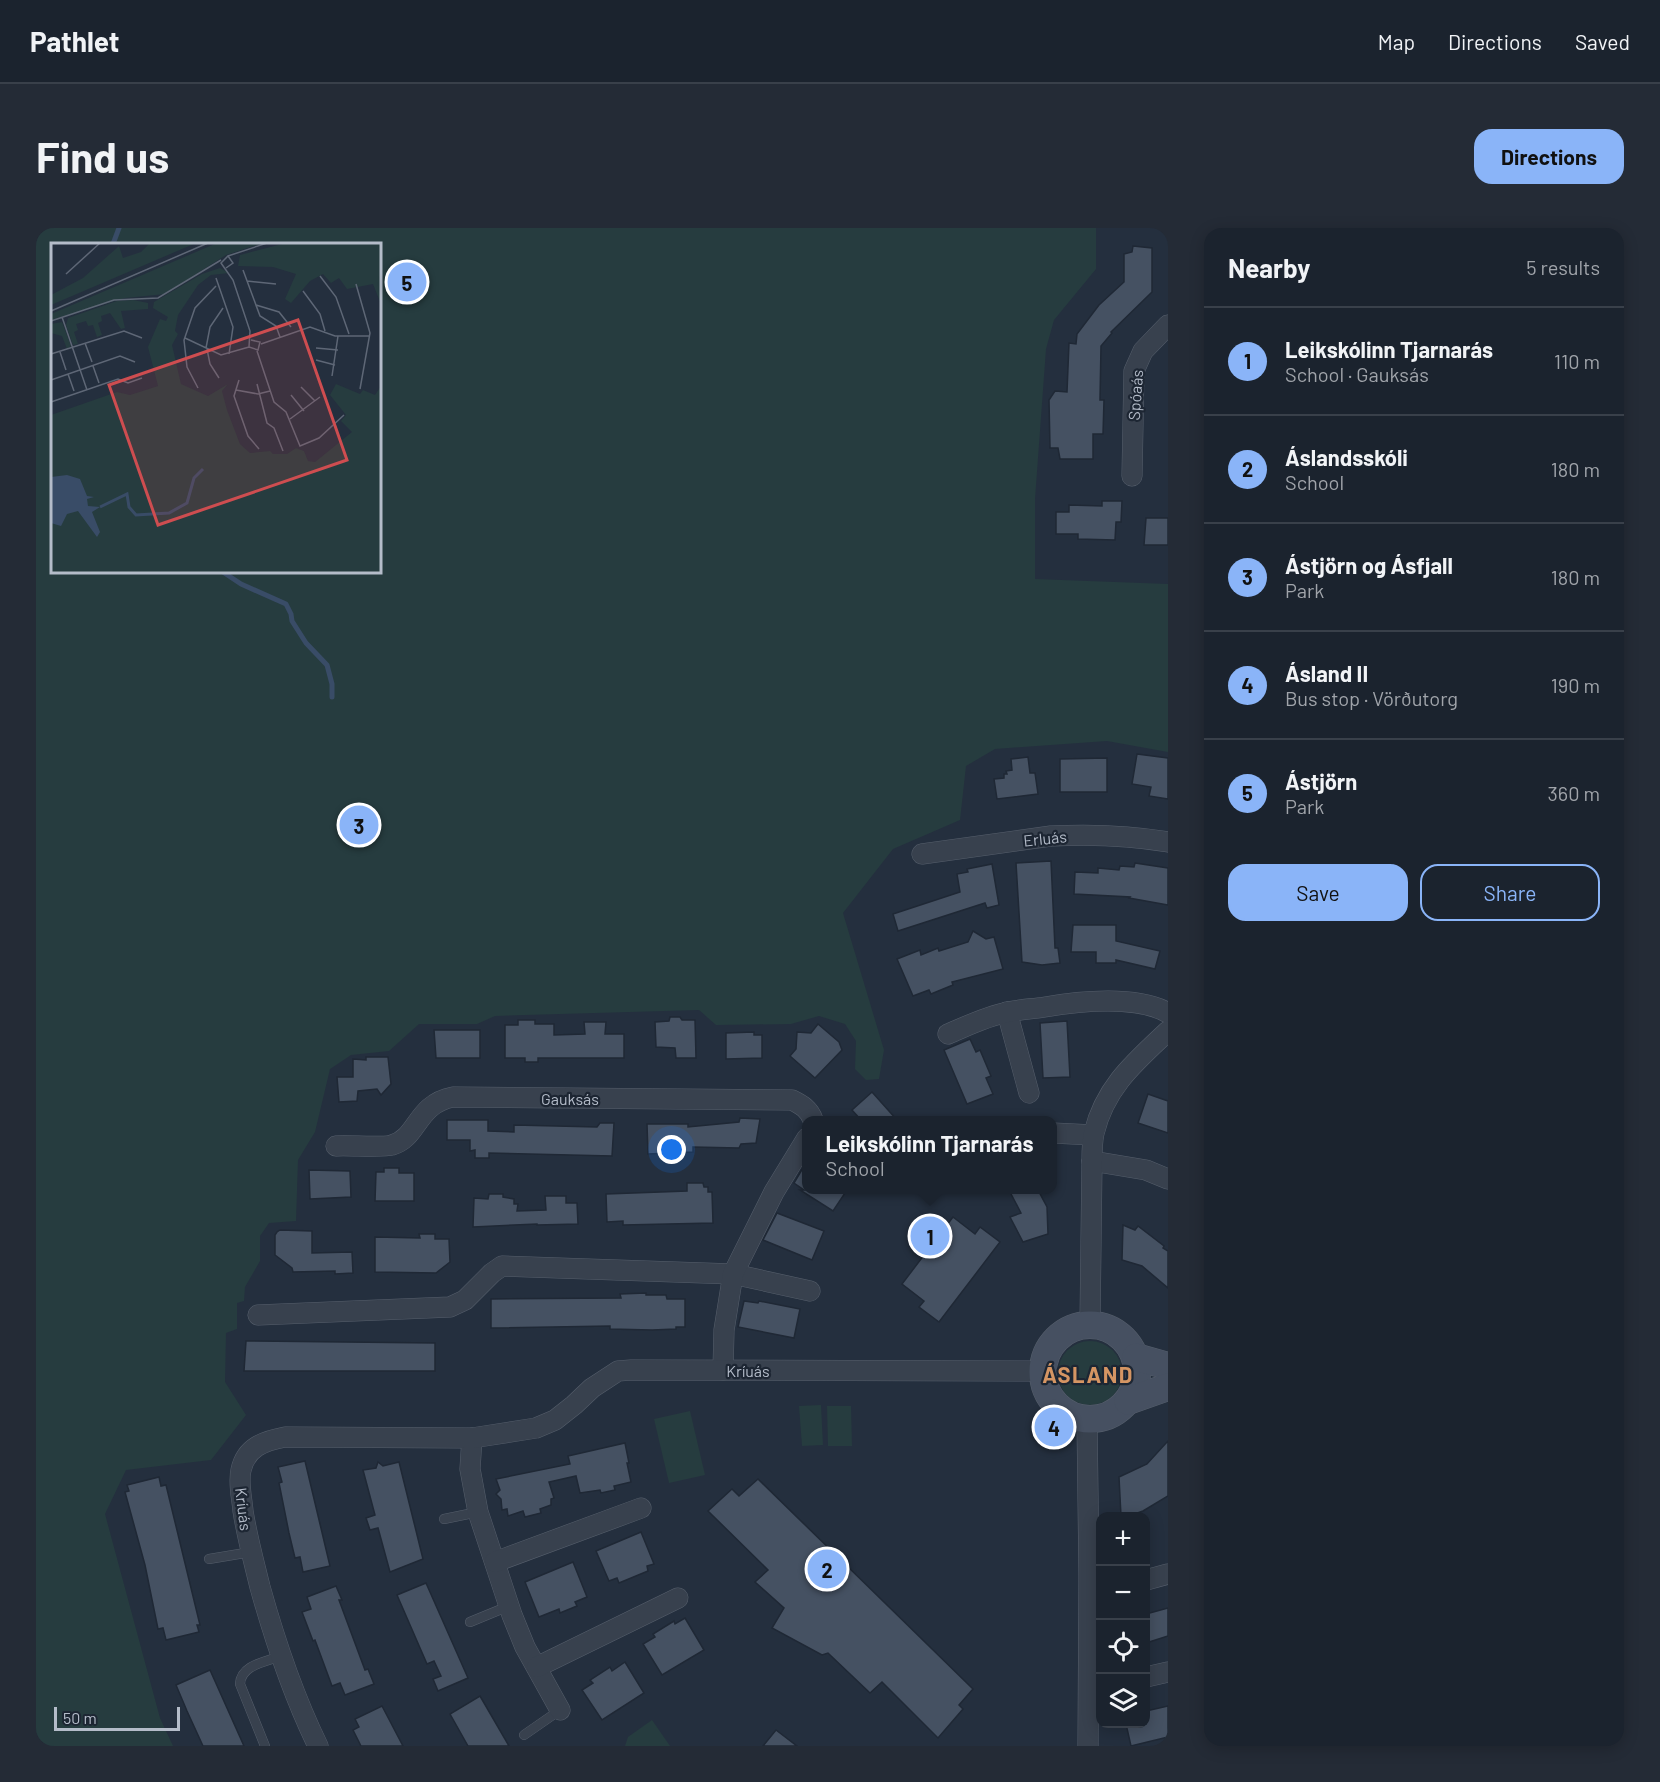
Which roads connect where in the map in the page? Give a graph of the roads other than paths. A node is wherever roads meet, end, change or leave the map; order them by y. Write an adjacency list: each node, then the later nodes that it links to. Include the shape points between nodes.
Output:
1 (1168, 326): 2 (street, Spóaás, via 1143,351 1134,371)
2 (1132, 476)
3 (1168, 842): 4 (street, Erluás, via 1104,834 1072,835)
4 (922, 854)
5 (1007, 1012): 6 (street, via 1066,1002 1102,1001 1149,1004); 8 (street); 9 (street)
6 (1168, 1013)
7 (1168, 1030): 12 (street, via 1118,1081 1103,1104)
8 (948, 1034)
9 (1029, 1093)
10 (812, 1116): 13 (street, Gauksás, via 803,1106 779,1100 453,1097 429,1107 407,1135 392,1145)
11 (1057, 1133): 12 (street)
12 (1093, 1135): 15 (street)
13 (336, 1146)
14 (802, 1146): 17 (street)
15 (1092, 1161): 16 (street, via 1146,1170); 20 (street)
16 (1168, 1179)
17 (733, 1274): 18 (street); 19 (street, via 502,1266 465,1300 450,1307); 23 (street, via 724,1330)
18 (810, 1291)
19 (258, 1315)
20 (1090, 1324): 21 (street, via 1119,1333); 24 (street, via 1062,1333 1045,1356)
21 (1136, 1357): 22 (street); 26 (street, via 1138,1372)
22 (1168, 1366)
23 (723, 1370): 24 (street, Kríuás); 28 (street, Kríuás, via 618,1371 555,1420 536,1428)
24 (1042, 1371): 27 (street, via 1050,1398 1060,1409)
25 (1168, 1387): 26 (street)
26 (1128, 1401): 27 (street, via 1116,1412)
27 (1087, 1419): 36 (street)
28 (472, 1438): 30 (street, via 470,1469); 32 (street, Kríuás, via 285,1437 266,1441 254,1448 240,1471)
29 (641, 1508): 34 (street)
30 (478, 1512): 31 (lane); 34 (street)
31 (444, 1519)
32 (251, 1552): 33 (lane); 41 (street, Kríuás)
33 (209, 1559)
34 (495, 1562): 39 (street)
35 (1168, 1574): 37 (street)
36 (1095, 1577): 49 (street)
37 (1150, 1579)
38 (678, 1598): 42 (street)
39 (509, 1606): 40 (lane); 42 (street)
40 (470, 1622)
41 (281, 1656): 47 (lane, via 249,1668 240,1679); 48 (street, Kríuás)
42 (537, 1667): 45 (street)
43 (1168, 1672): 44 (street)
44 (1150, 1676)
45 (560, 1710): 46 (lane)
46 (524, 1735)
47 (265, 1746)
48 (318, 1746)
49 (1088, 1746)

